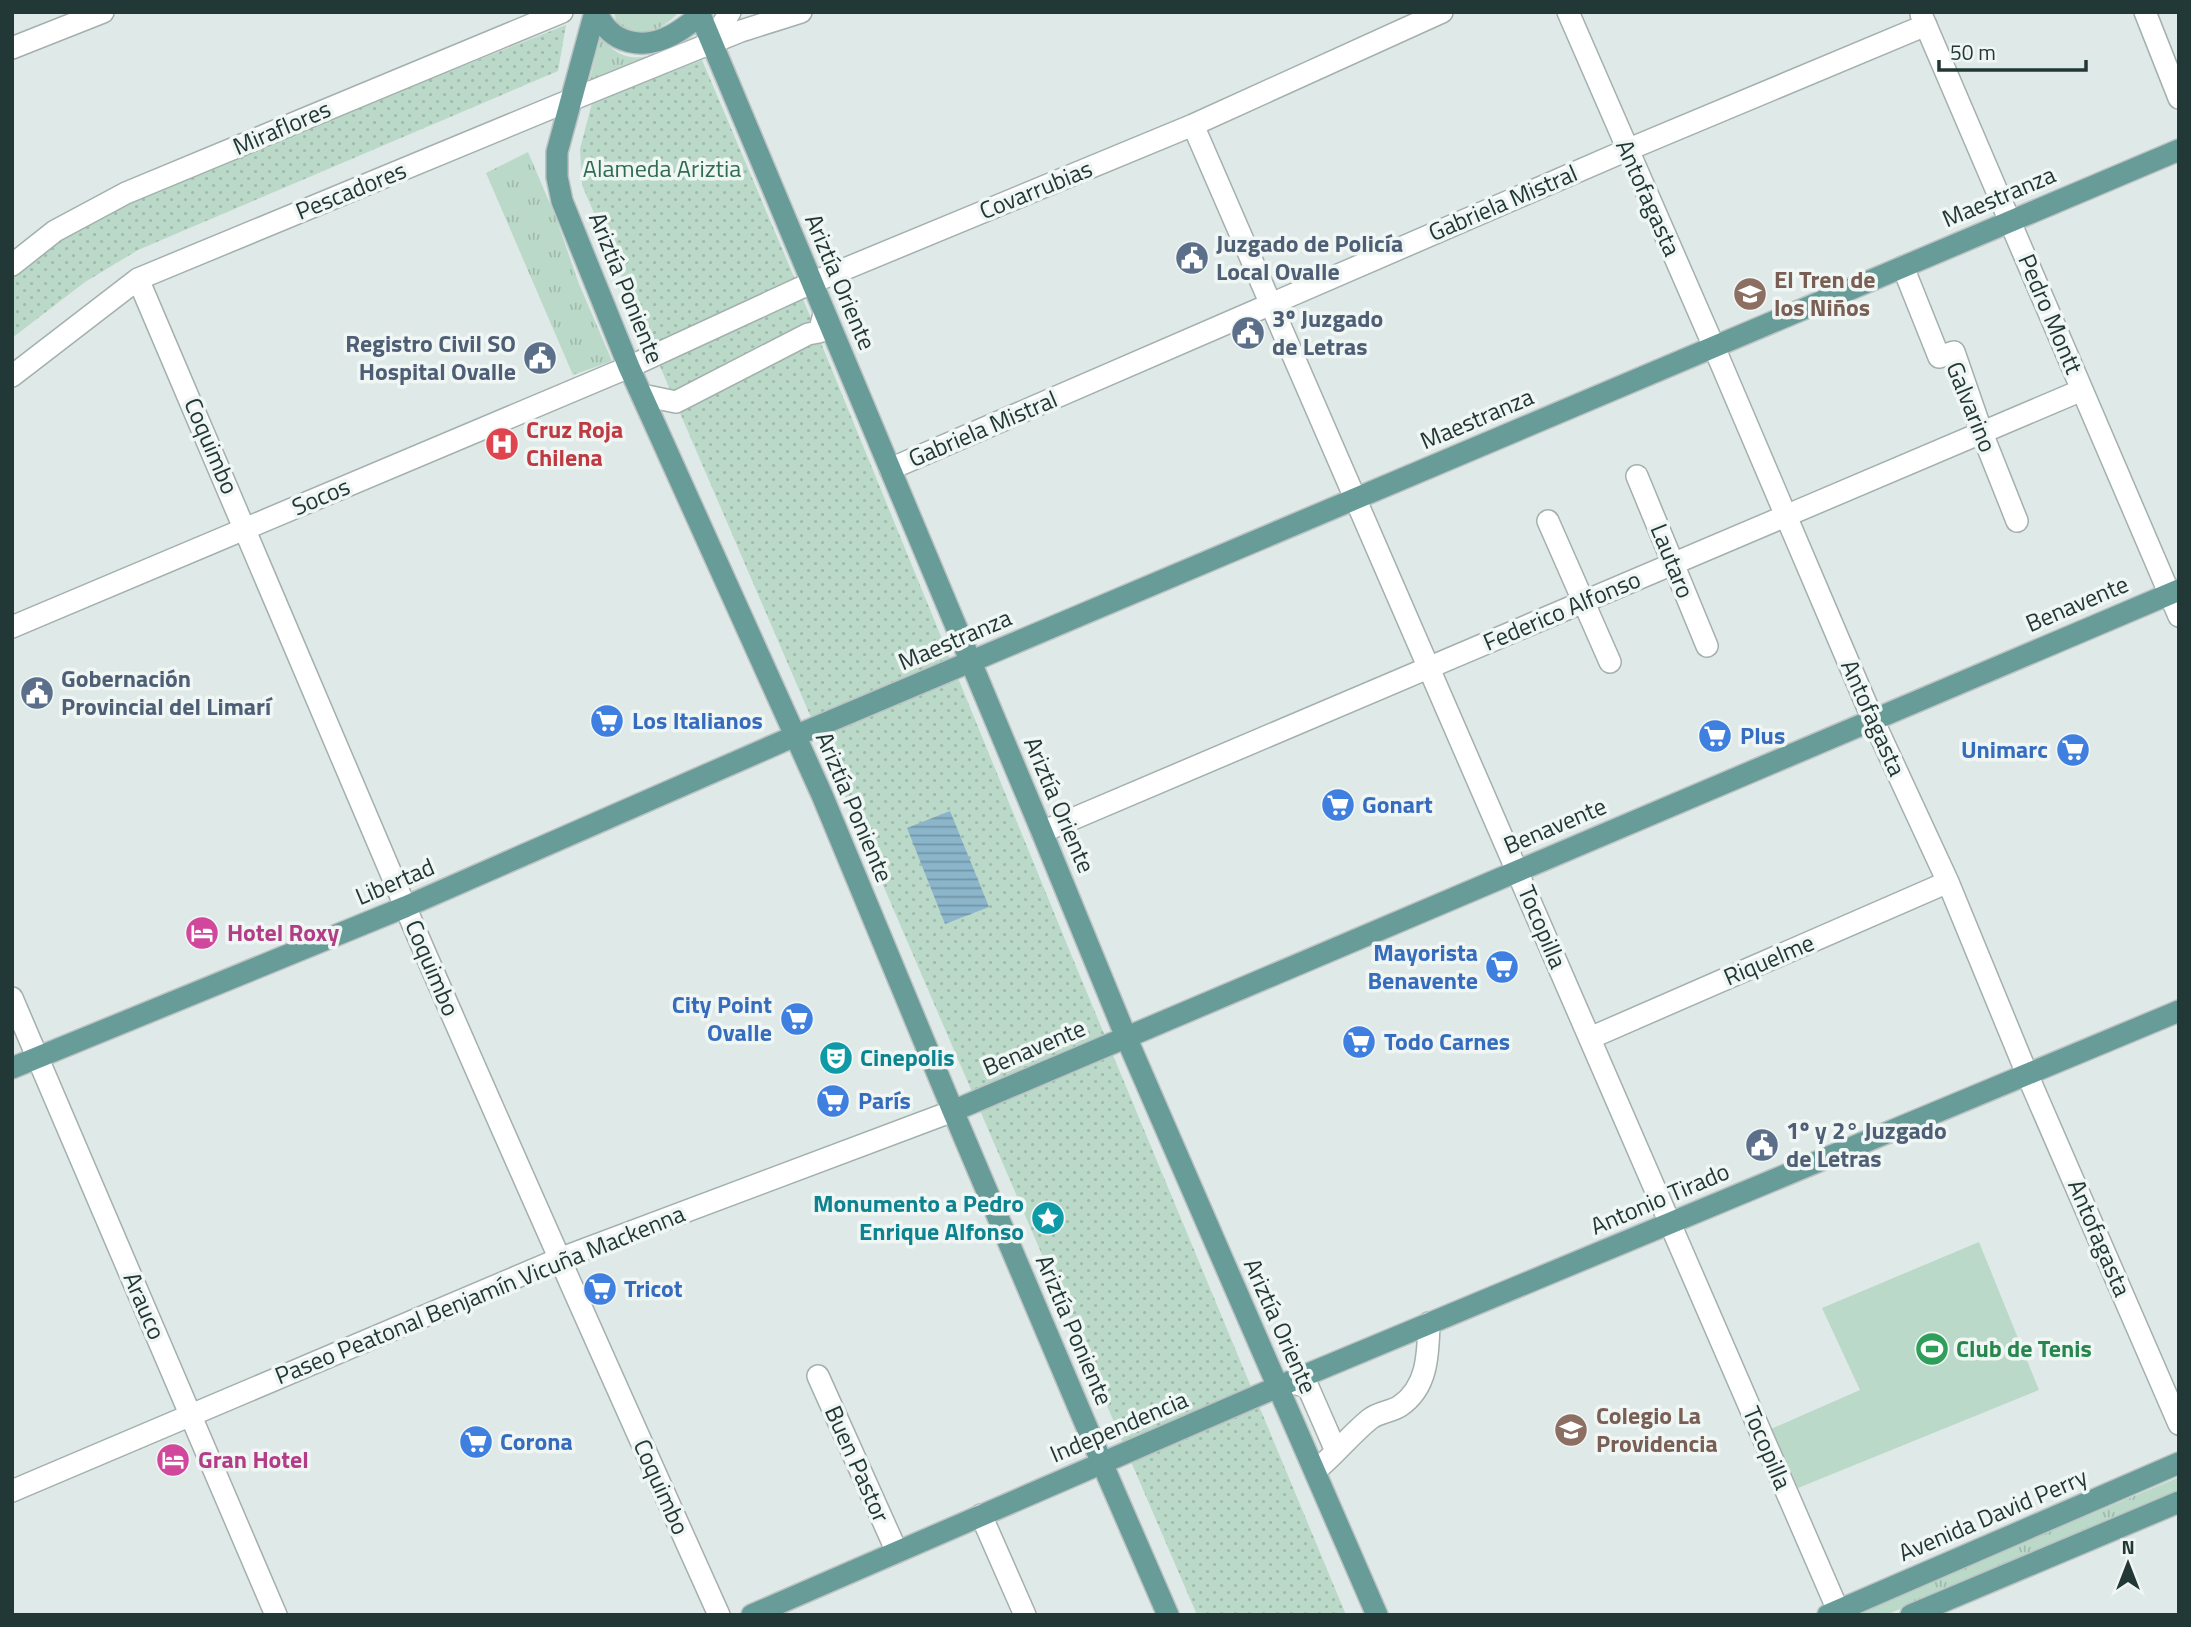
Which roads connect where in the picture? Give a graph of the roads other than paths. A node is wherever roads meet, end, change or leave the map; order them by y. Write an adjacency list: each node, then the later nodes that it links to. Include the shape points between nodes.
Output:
1 (103, 12): 12 (street)
2 (562, 12): 19 (street, Miraflores, via 126,193 55,231)
3 (596, 12): 9 (main road, via 614,35 635,44 674,35); 14 (main road, Ariztía Poniente)
4 (730, 12): 11 (street)
5 (801, 12): 11 (street, Pescadores)
6 (1442, 12): 15 (street, Covarrubias)
7 (1568, 12): 16 (street, Antofagasta)
8 (2145, 12): 13 (street)
9 (700, 14): 11 (main road, Ariztía Oriente)
10 (1923, 19): 16 (street, Gabriela Mistral); 18 (street, Pedro Montt)
11 (711, 43): 14 (street, Pescadores); 22 (main road, Ariztía Oriente)
12 (12, 48)
13 (2179, 98)
14 (571, 100): 21 (street, Pescadores); 26 (main road, Ariztía Poniente, via 557,152 558,190)
15 (1193, 125): 22 (street, Covarrubias); 23 (street, Tocopilla)
16 (1627, 150): 23 (street, Gabriela Mistral); 25 (street, Antofagasta)
17 (2179, 150): 18 (main road, Maestranza)
18 (2010, 221): 20 (main road, Maestranza); 28 (street, Pedro Montt)
19 (12, 265)
20 (1903, 267): 25 (main road, Maestranza); 30 (street, Galvarino, via 1939,357 1954,352)
21 (138, 279): 27 (street, Pescadores); 37 (street, Coquimbo)
22 (811, 283): 24 (main road, Ariztía Oriente); 26 (street, Covarrubias)
23 (1270, 305): 31 (street, Gabriela Mistral); 33 (street, Tocopilla)
24 (824, 314): 29 (street, via 819,332 676,402); 31 (main road, Ariztía Oriente)
25 (1714, 346): 33 (main road, Maestranza); 34 (street, Antofagasta)
26 (629, 367): 29 (main road, Ariztía Poniente); 37 (street, Socos)
27 (12, 376)
28 (2082, 390): 30 (street, Federico Alfonso); 39 (street, Pedro Montt)
29 (642, 395): 48 (main road, Ariztía Poniente)
30 (1982, 433): 34 (street, Federico Alfonso); 36 (street, Galvarino)
31 (890, 469): 44 (main road, Ariztía Oriente)
32 (1637, 476): 38 (street, Lautaro)
33 (1355, 499): 44 (main road, Maestranza); 46 (street, Tocopilla)
34 (1785, 516): 38 (street, Federico Alfonso); 47 (street, Antofagasta)
35 (1548, 522): 40 (street)
36 (2017, 522)
37 (246, 529): 42 (street, Socos); 52 (street, Coquimbo)
38 (1672, 564): 40 (street, Federico Alfonso); 43 (street, Lautaro)
39 (2174, 592): 41 (street, Pedro Montt); 47 (main road, Benavente)
40 (1584, 601): 45 (street); 46 (street, Federico Alfonso)
41 (2179, 615)
42 (12, 627)
43 (1707, 646)
44 (971, 662): 48 (main road, Maestranza); 49 (main road, Ariztía Oriente)
45 (1611, 662)
46 (1430, 667): 49 (street, Federico Alfonso); 50 (street, Tocopilla)
47 (1873, 720): 50 (main road, Benavente); 51 (street, Antofagasta)
48 (795, 736): 52 (main road, Libertad); 60 (main road, Ariztía Poniente)
49 (1042, 832): 55 (main road, Ariztía Oriente)
50 (1518, 871): 55 (main road, Benavente); 56 (street, Tocopilla)
51 (1948, 882): 56 (street, Riquelme); 59 (street, Antofagasta)
52 (405, 907): 57 (main road, Libertad); 62 (street, Coquimbo)
53 (12, 998): 57 (street, Arauco)
54 (2179, 1010): 59 (main road, Antonio Tirado)
55 (1126, 1037): 60 (main road, Benavente); 65 (main road, Ariztía Oriente)
56 (1590, 1038): 61 (street, Tocopilla)
57 (38, 1057): 58 (main road, Libertad); 66 (street, Arauco)
58 (12, 1068)
59 (2027, 1074): 61 (main road, Antonio Tirado); 67 (street, Antofagasta)
60 (953, 1111): 62 (street, Paseo Peatonal Benjamín Vicuña Mackenna); 69 (main road, Ariztía Poniente)
61 (1670, 1223): 63 (main road, Antonio Tirado); 76 (street, Tocopilla)
62 (559, 1259): 66 (street, Paseo Peatonal Benjamín Vicuña Mackenna); 78 (street, Coquimbo)
63 (1429, 1324): 65 (main road, Antonio Tirado); 68 (street, via 1424,1375 1413,1395 1399,1407 1373,1417)
64 (818, 1376): 75 (street, Buen Pastor)
65 (1284, 1384): 68 (street, via 1308,1387); 69 (main road, Independencia); 71 (main road, Ariztía Oriente)
66 (191, 1415): 72 (street, Paseo Peatonal Benjamín Vicuña Mackenna); 77 (street, Arauco)
67 (2179, 1424)
68 (1336, 1451): 71 (street)
69 (1102, 1463): 74 (main road, Independencia); 81 (main road, Ariztía Poniente)
70 (2179, 1463): 76 (main road, Avenida David Perry)
71 (1315, 1471): 82 (main road, Ariztía Oriente)
72 (12, 1491)
73 (2179, 1502): 83 (main road)
74 (981, 1515): 75 (main road, Independencia); 80 (street)
75 (897, 1552): 79 (main road, Independencia)
76 (1835, 1613)
77 (276, 1615)
78 (719, 1615)
79 (752, 1615)
80 (1025, 1615)
81 (1168, 1615)
82 (1377, 1615)
83 (1911, 1615)

